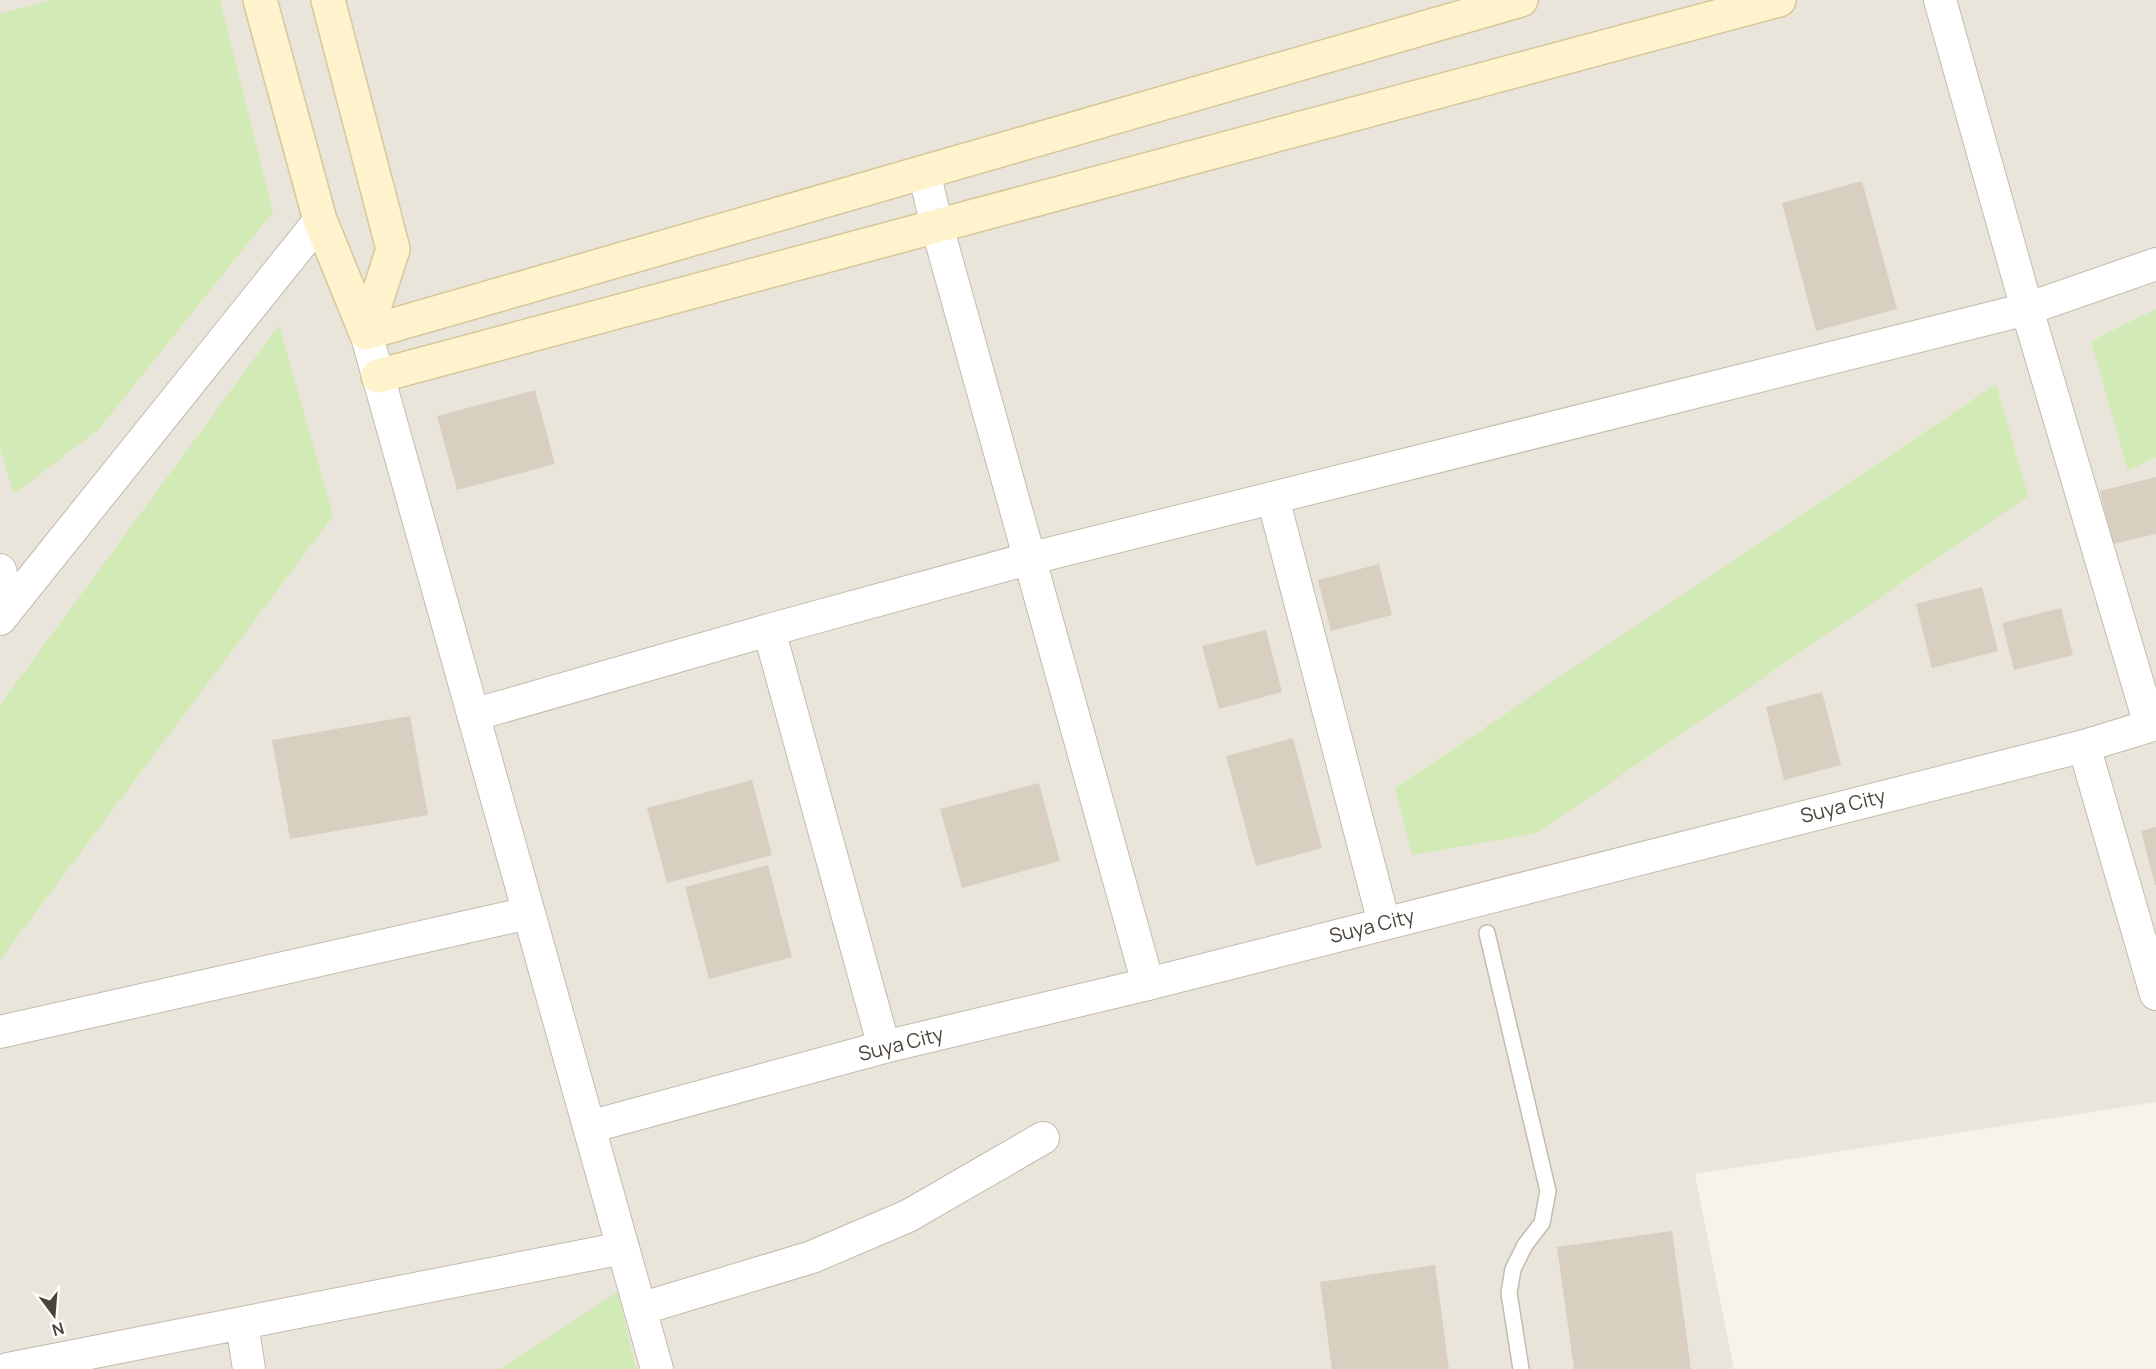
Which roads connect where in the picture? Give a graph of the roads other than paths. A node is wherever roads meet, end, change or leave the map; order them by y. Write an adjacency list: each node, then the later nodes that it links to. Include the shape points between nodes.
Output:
1 (260, 0): 7 (street)
2 (328, 0): 11 (street, via 393,249)
3 (1521, 0): 6 (street)
4 (1779, 0): 8 (street)
5 (1940, 0): 10 (street)
6 (924, 172): 8 (street); 11 (street)
7 (320, 220): 11 (street); 16 (street)
8 (937, 226): 12 (street); 14 (street)
9 (2156, 264): 10 (street)
10 (2027, 309): 13 (street); 19 (street)
11 (366, 333): 12 (street)
12 (378, 376): 18 (street)
13 (1273, 498): 14 (street); 22 (street)
14 (1028, 559): 17 (street); 24 (street)
15 (0, 570): 16 (street)
16 (5, 613)
17 (769, 630): 18 (street); 27 (street)
18 (473, 715): 21 (street)
19 (2153, 724): 20 (street, Suya City)
20 (2084, 746): 22 (street, Suya City); 25 (street)
21 (528, 913): 26 (street); 28 (street)
22 (1384, 923): 24 (street, Suya City)
23 (1487, 933): 36 (lane, via 1548,1191 1542,1223 1513,1269 1509,1293)
24 (1148, 984): 27 (street, Suya City)
25 (2156, 994)
26 (0, 1032)
27 (884, 1047): 28 (street, Suya City)
28 (588, 1127): 30 (street)
29 (1043, 1138): 31 (street, via 908,1216 812,1257)
30 (623, 1248): 31 (street); 32 (street)
31 (640, 1309): 35 (street)
32 (242, 1324): 33 (street); 34 (street)
33 (8, 1369)
34 (249, 1369)
35 (657, 1369)
36 (1521, 1369)

